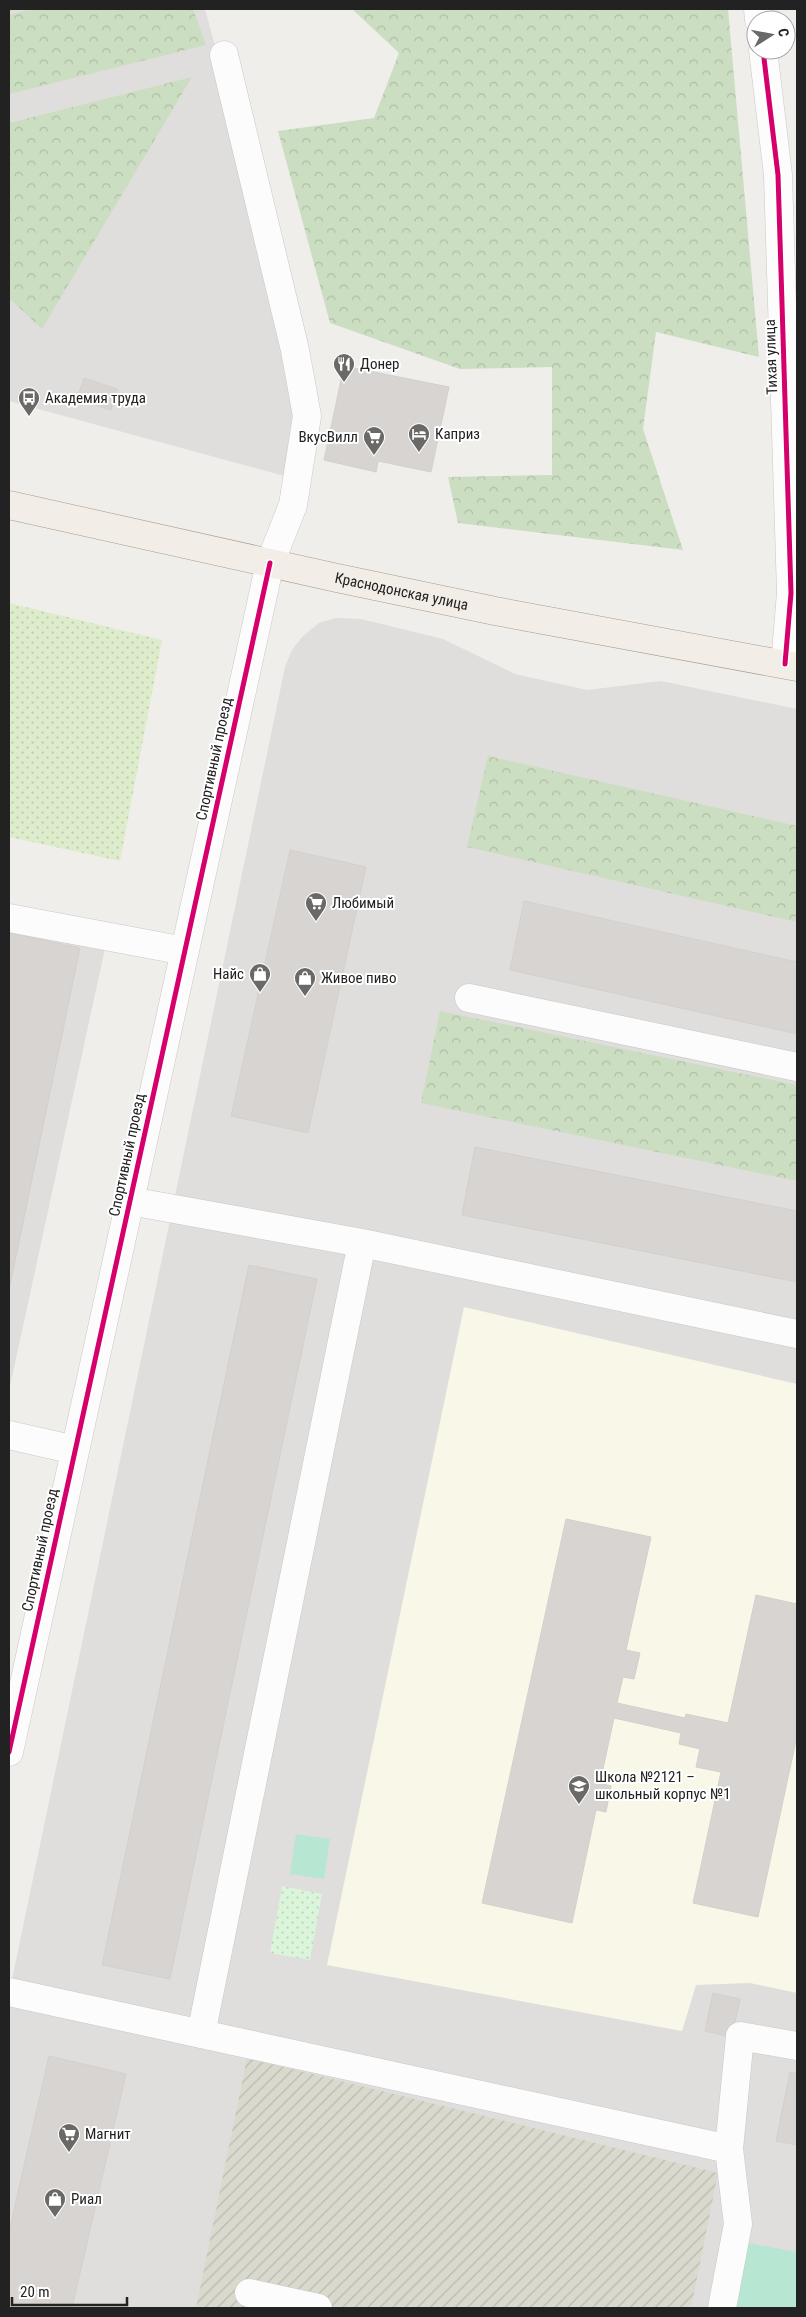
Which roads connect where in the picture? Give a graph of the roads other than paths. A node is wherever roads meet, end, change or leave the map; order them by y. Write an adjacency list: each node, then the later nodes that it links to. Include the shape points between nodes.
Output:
1 (224, 55): 4 (street, Спортивный проезд, via 295,350 307,416 294,505)
2 (764, 60): 5 (street, Тихая улица, via 778,176)
3 (9, 505): 4 (main road, Краснодонская улица)
4 (270, 563): 5 (main road, Краснодонская улица, via 495,611); 7 (street, Спортивный проезд)
5 (791, 666)
6 (9, 918): 7 (street)
7 (184, 951): 10 (street, Спортивный проезд)
8 (469, 998): 9 (street)
9 (797, 1067)
10 (130, 1201): 11 (street); 14 (street, Спортивный проезд)
11 (362, 1243): 12 (street); 17 (street)
12 (797, 1334)
13 (9, 1435): 14 (street)
14 (75, 1450): 15 (street, Спортивный проезд)
15 (9, 1752)
16 (9, 1992): 17 (street)
17 (201, 2034): 19 (street)
18 (797, 2046): 19 (street, via 740,2036)
19 (729, 2149): 22 (street, via 738,2224)
20 (249, 2294): 21 (street)
21 (318, 2308)
22 (722, 2308)

